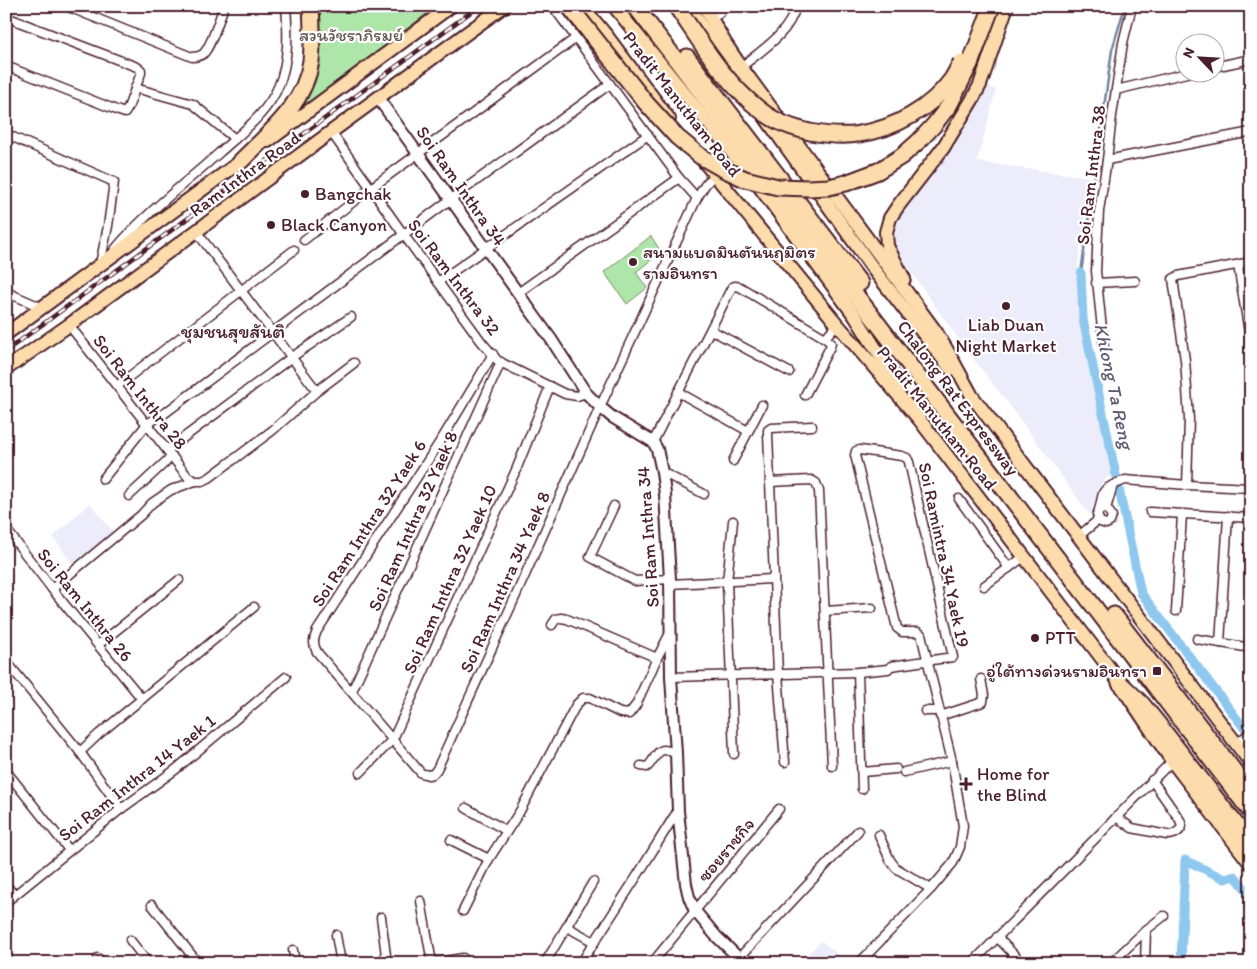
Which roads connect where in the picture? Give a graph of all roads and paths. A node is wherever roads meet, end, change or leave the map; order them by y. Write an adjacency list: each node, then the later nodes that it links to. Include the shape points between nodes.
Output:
1 (66, 6): 2 (street, via 197,57 207,50)
2 (224, 6)
3 (286, 6): 38 (street, via 286,64 280,84 255,121)
4 (311, 6): 41 (highway, via 311,62 306,81 282,120)
5 (451, 6): 41 (main road, Ram Inthra Road)
6 (504, 6): 33 (main road, Ram Inthra Road)
7 (582, 6): 23 (main road, Pradit Manutham Road)
8 (596, 6): 23 (main road)
9 (614, 6): 87 (main road, via 759,186 855,316)
10 (635, 6): 167 (highway, Chalong Rat Expressway)
11 (648, 6): 162 (highway, Chalong Rat Expressway)
12 (676, 6): 17 (highway, bridge, via 727,78 760,110 779,122 802,130 842,136 894,124 930,102 952,79 964,58)
13 (689, 6): 84 (main road, bridge, via 874,270)
14 (704, 6): 22 (main road)
15 (726, 6): 22 (street)
16 (796, 6): 28 (street, via 779,36)
17 (984, 6)
18 (1132, 6): 32 (street, Soi Ram Inthra 38)
19 (562, 7): 20 (highway, bridge, via 677,137 700,156 745,179 778,187 809,188 846,183 878,172 919,141 950,104); 24 (street)
20 (1001, 8): 67 (main road, via 980,85 944,148 890,218 886,232 887,246)
21 (6, 18): 31 (street, via 141,70)
22 (710, 19): 28 (main road)
23 (606, 34): 42 (main road, Pradit Manutham Road)
24 (576, 38): 30 (street); 39 (street)
25 (1251, 59): 26 (street)
26 (1224, 65)
27 (6, 66): 31 (street, via 125,112)
28 (741, 67): 67 (main road)
29 (1174, 76): 32 (street)
30 (610, 84): 37 (street); 46 (street)
31 (135, 88): 38 (street, via 193,104)
32 (1116, 90): 40 (street, Soi Ram Inthra 38)
33 (378, 98): 34 (main road, Ram Inthra Road); 39 (street, Soi Ram Inthra 34)
34 (331, 132): 44 (street, Soi Ram Inthra 32); 47 (main road, Ram Inthra Road)
35 (1251, 132): 40 (street)
36 (6, 134): 54 (street, via 114,182)
37 (648, 135): 43 (street); 50 (street)
38 (235, 139): 54 (street, via 137,226)
39 (418, 154): 44 (street); 46 (street, Soi Ram Inthra 34)
40 (1107, 160): 57 (street, Soi Ram Inthra 38, via 1099,211)
41 (241, 161): 54 (main road, Ram Inthra Road)
42 (714, 175): 45 (street, Soi Ram Inthra 34 Yaek 8); 63 (main road, Pradit Manutham Road)
43 (680, 178): 45 (street); 60 (street)
44 (371, 188): 48 (street, Soi Ram Inthra 32); 49 (street)
45 (697, 198): 86 (street, Soi Ram Inthra 34 Yaek 8)
46 (451, 199): 48 (street); 50 (street, Soi Ram Inthra 34)
47 (196, 231): 58 (street); 64 (main road, Ram Inthra Road)
48 (404, 235): 56 (street, Soi Ram Inthra 32); 66 (street)
49 (304, 240)
50 (486, 249): 56 (street); 60 (street, Soi Ram Inthra 34)
51 (294, 250): 58 (street)
52 (1251, 262): 53 (street)
53 (1238, 265): 70 (street); 98 (street, via 1173,279 1185,360 1189,419)
54 (101, 266): 61 (main road, Ram Inthra Road)
55 (1135, 281): 57 (street)
56 (438, 282): 72 (street, Soi Ram Inthra 32)
57 (1096, 283): 71 (street, Soi Ram Inthra 38)
58 (241, 291): 66 (street); 78 (street)
59 (6, 292): 61 (street)
60 (518, 293): 82 (street, Soi Ram Inthra 34)
61 (43, 308): 68 (main road, Ram Inthra Road)
62 (351, 316): 73 (street)
63 (836, 324): 69 (street); 87 (main road, Pradit Manutham Road)
64 (69, 325): 76 (main road, Ram Inthra Road); 78 (street, Soi Ram Inthra 28)
65 (711, 330): 69 (street, via 730,290 738,286); 77 (street); 81 (street)
66 (272, 331): 73 (street); 88 (street)
67 (936, 332): 84 (main road)
68 (6, 334)
69 (825, 338): 83 (street, via 831,343 830,347)
70 (1251, 345)
71 (1104, 348)
72 (493, 354): 74 (street, Soi Ram Inthra 32); 142 (street, Soi Ram Inthra 32 Yaek 6, via 313,639 317,652)
73 (292, 357): 80 (street); 92 (street)
74 (501, 362): 79 (street, Soi Ram Inthra 32); 142 (street, Soi Ram Inthra 32 Yaek 8)
75 (354, 363): 80 (street)
76 (6, 369)
77 (789, 372)
78 (118, 386): 88 (street, Soi Ram Inthra 28)
79 (550, 386): 82 (street, Soi Ram Inthra 32, via 571,396); 147 (street, Soi Ram Inthra 32 Yaek 10, via 500,506)
80 (317, 390): 96 (street, via 209,478 202,482)
81 (678, 392): 90 (street); 91 (street)
82 (586, 393): 86 (street, Soi Ram Inthra 34)
83 (805, 396)
84 (972, 396): 112 (main road)
85 (762, 405): 90 (street)
86 (600, 407): 91 (street, Soi Ram Inthra 34); 147 (street, Soi Ram Inthra 34 Yaek 8, via 437,769 433,774 421,773)
87 (919, 419): 113 (main road, Pradit Manutham Road)
88 (147, 424): 92 (street, Soi Ram Inthra 28); 95 (street)
89 (812, 426): 97 (street, via 768,430)
90 (748, 431): 93 (street)
91 (653, 442): 94 (street, Soi Ram Inthra 34)
92 (169, 453): 96 (street, Soi Ram Inthra 28); 101 (street)
93 (733, 461)
94 (662, 472): 100 (street); 117 (street, Soi Ram Inthra 34)
95 (103, 479)
96 (191, 479): 120 (street, via 158,498)
97 (770, 482): 115 (street); 123 (street, via 811,480 816,483)
98 (1187, 485): 99 (street); 104 (street, via 1125,480 1109,487)
99 (1251, 488)
100 (704, 494)
101 (129, 496)
102 (959, 499): 114 (street)
103 (614, 506): 117 (street, via 590,557 635,581)
104 (1103, 509): 109 (street, via 1097,515); 109 (street, via 1112,516 1110,522 1103,524)
105 (1150, 512): 106 (street)
106 (1182, 515): 107 (street); 124 (street)
107 (1228, 516): 108 (street); 128 (street)
108 (1251, 518)
109 (1098, 520): 112 (street)
110 (733, 521): 118 (street)
111 (6, 529): 120 (street, Soi Ram Inthra 26)
112 (1079, 536): 146 (main road)
113 (1025, 556): 114 (street); 141 (main road, Pradit Manutham Road)
114 (1009, 568): 119 (street)
115 (774, 579): 118 (street); 136 (street)
116 (179, 580): 129 (street)
117 (669, 581): 118 (street); 126 (street, Soi Ram Inthra 34)
118 (727, 582): 137 (street)
119 (984, 586)
120 (52, 589): 129 (street, Soi Ram Inthra 26)
121 (254, 607): 143 (street)
122 (872, 608): 123 (street)
123 (825, 610): 135 (street)
124 (1176, 611)
125 (552, 625): 131 (street, via 556,619 566,619)
126 (670, 633): 131 (street); 139 (street, Soi Ram Inthra 34)
127 (1197, 639): 128 (street)
128 (1220, 643): 130 (street)
129 (98, 645): 143 (street, Soi Ram Inthra 26)
130 (1251, 648)
131 (657, 658): 169 (street, via 636,706 628,714 590,698 582,698)
132 (6, 661): 148 (street)
133 (928, 661): 133 (street, Soi Ramintra 34 Yaek 19, via 953,657 909,462 902,456 856,451 897,628 904,633 921,633); 134 (street); 145 (street)
134 (858, 672): 135 (street); 158 (street)
135 (828, 673): 136 (street); 156 (street)
136 (778, 674): 137 (street); 153 (street)
137 (730, 675): 139 (street); 150 (street)
138 (286, 677): 164 (street, Soi Ram Inthra 14 Yaek 1, via 175,770)
139 (671, 677): 149 (street, Soi Ram Inthra 34)
140 (981, 679): 145 (street, via 983,702)
141 (1120, 683): 152 (main road, Pradit Manutham Road); 173 (highway, via 1142,704)
142 (352, 691): 147 (street)
143 (142, 699): 148 (street)
144 (925, 711): 145 (street)
145 (940, 714): 151 (street)
146 (1244, 737): 154 (main road)
147 (393, 739): 159 (street, Soi Ram Inthra 32 Yaek 10)
148 (80, 752): 164 (street)
149 (676, 753): 155 (street, via 664,750 647,768); 166 (street, Soi Ram Inthra 34)
150 (734, 754)
151 (952, 761): 158 (street, via 900,770); 179 (street, via 963,826 960,847 953,863)
152 (1172, 761): 160 (street); 176 (main road, Pradit Manutham Road)
153 (785, 762)
154 (1251, 763)
155 (642, 766)
156 (832, 766)
157 (6, 771): 174 (street)
158 (862, 772): 161 (street)
159 (360, 773)
160 (1152, 780): 168 (street); 168 (street, via 1180,820 1181,830 1167,835 1132,828)
161 (862, 789)
162 (1251, 792)
163 (466, 808): 169 (street)
164 (121, 809): 174 (street, Soi Ram Inthra 14 Yaek 1)
165 (780, 809): 184 (street, ซอยราชกิจ)
166 (678, 811): 184 (street, Soi Ram Inthra 34, via 686,884); 193 (street)
167 (1251, 812)
168 (1116, 816): 191 (street)
169 (507, 830): 175 (street)
170 (858, 831): 196 (street)
171 (879, 835): 179 (street, via 896,868)
172 (451, 840): 175 (street)
173 (1251, 844)
174 (69, 850): 180 (street, Soi Ram Inthra 14 Yaek 1)
175 (489, 859): 185 (street)
176 (1251, 864)
177 (593, 882): 188 (street)
178 (6, 885): 180 (street)
179 (932, 889): 206 (street)
180 (14, 895): 182 (street, Soi Ram Inthra 14 Yaek 1)
181 (421, 901): 202 (street)
182 (6, 902)
183 (152, 904): 198 (street)
184 (695, 910): 196 (street, Soi Ram Inthra 34); 205 (street, ซอยราชกิจ)
185 (463, 911)
186 (1164, 916): 189 (street)
187 (381, 917): 201 (street)
188 (567, 927): 193 (street); 203 (street)
189 (1146, 930): 209 (street); 210 (street)
190 (336, 934): 200 (street)
191 (996, 937): 207 (street); 208 (street)
192 (130, 940): 197 (street)
193 (594, 942): 204 (street)
194 (293, 950): 199 (street)
195 (463, 958): 202 (street)
196 (741, 961)
197 (148, 963)
198 (198, 963)
199 (295, 963)
200 (341, 963)
201 (387, 963)
202 (433, 963)
203 (545, 963)
204 (581, 963)
205 (652, 963)
206 (859, 963)
207 (972, 963)
208 (1022, 963)
209 (1110, 963)
210 (1145, 963)

